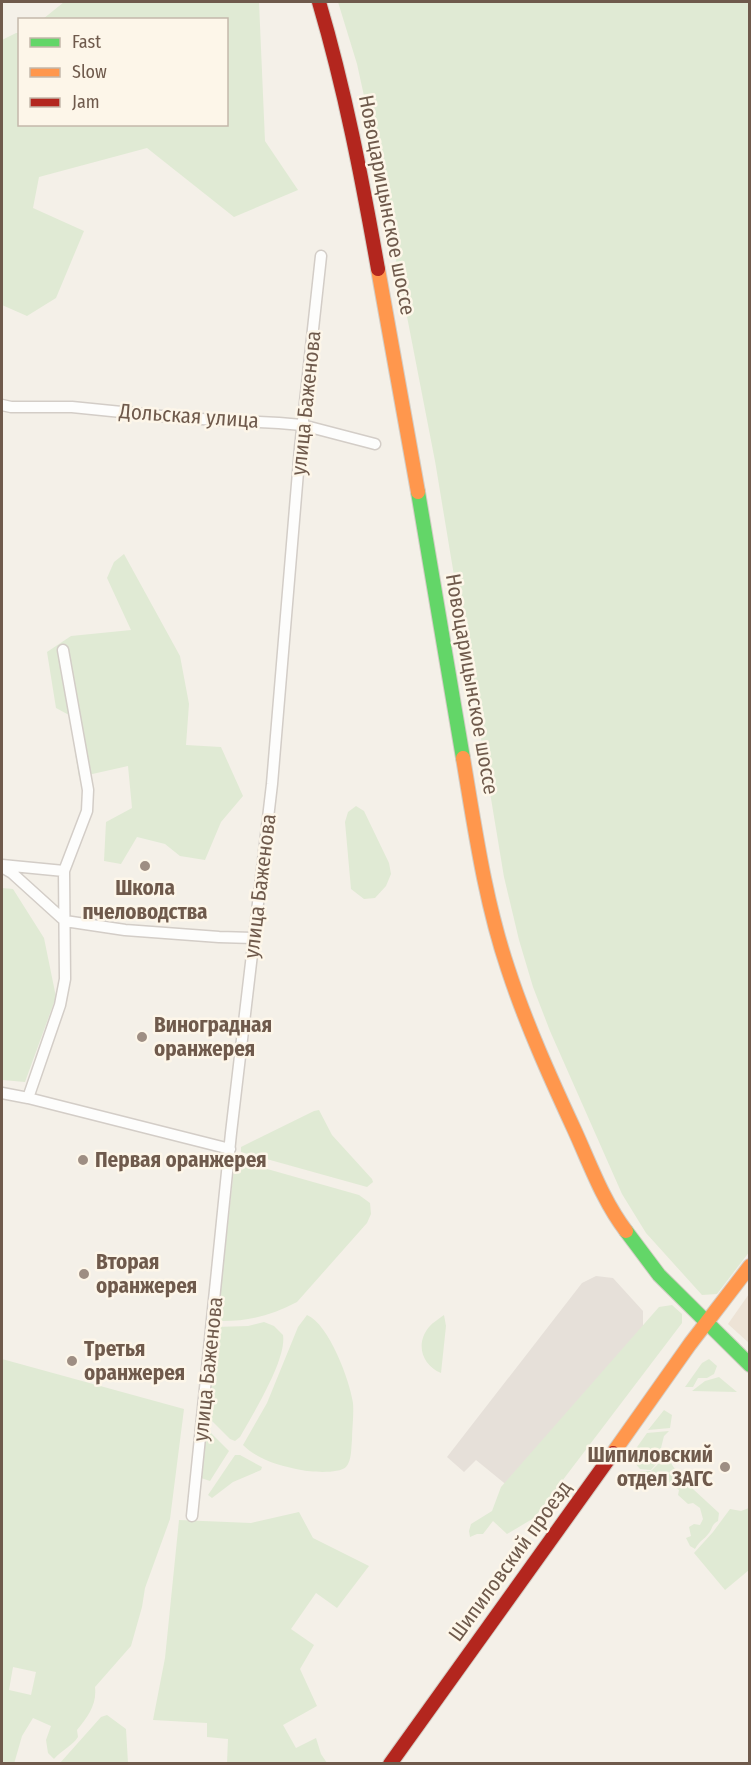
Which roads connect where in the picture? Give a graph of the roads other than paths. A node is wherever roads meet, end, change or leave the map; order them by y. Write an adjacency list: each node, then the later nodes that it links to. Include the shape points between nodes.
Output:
1 (319, 2): 15 (main road, Новоцарицынское шоссе, via 359,164 478,847 497,933 548,1072 606,1199 643,1255)
2 (321, 256): 4 (street, улица Баженова)
3 (2, 405): 4 (street, Дольская улица, via 72,406)
4 (302, 425): 5 (street, Дольская улица); 10 (street, улица Баженова, via 272,784)
5 (375, 444)
6 (63, 650): 8 (street, via 88,790 87,811)
7 (2, 866): 8 (street); 9 (street)
8 (64, 871): 9 (street)
9 (65, 921): 10 (street, via 125,930); 12 (street, via 65,979 60,1005)
10 (253, 938): 13 (street, улица Баженова)
11 (2, 1093): 12 (street)
12 (28, 1098): 13 (street)
13 (230, 1149): 17 (street, улица Баженова)
14 (750, 1266): 15 (main road, Шипиловский проезд)
15 (707, 1323): 16 (main road, Новоцарицынское шоссе); 18 (main road, Шипиловский проезд)
16 (750, 1365)
17 (192, 1516)
18 (390, 1764)

